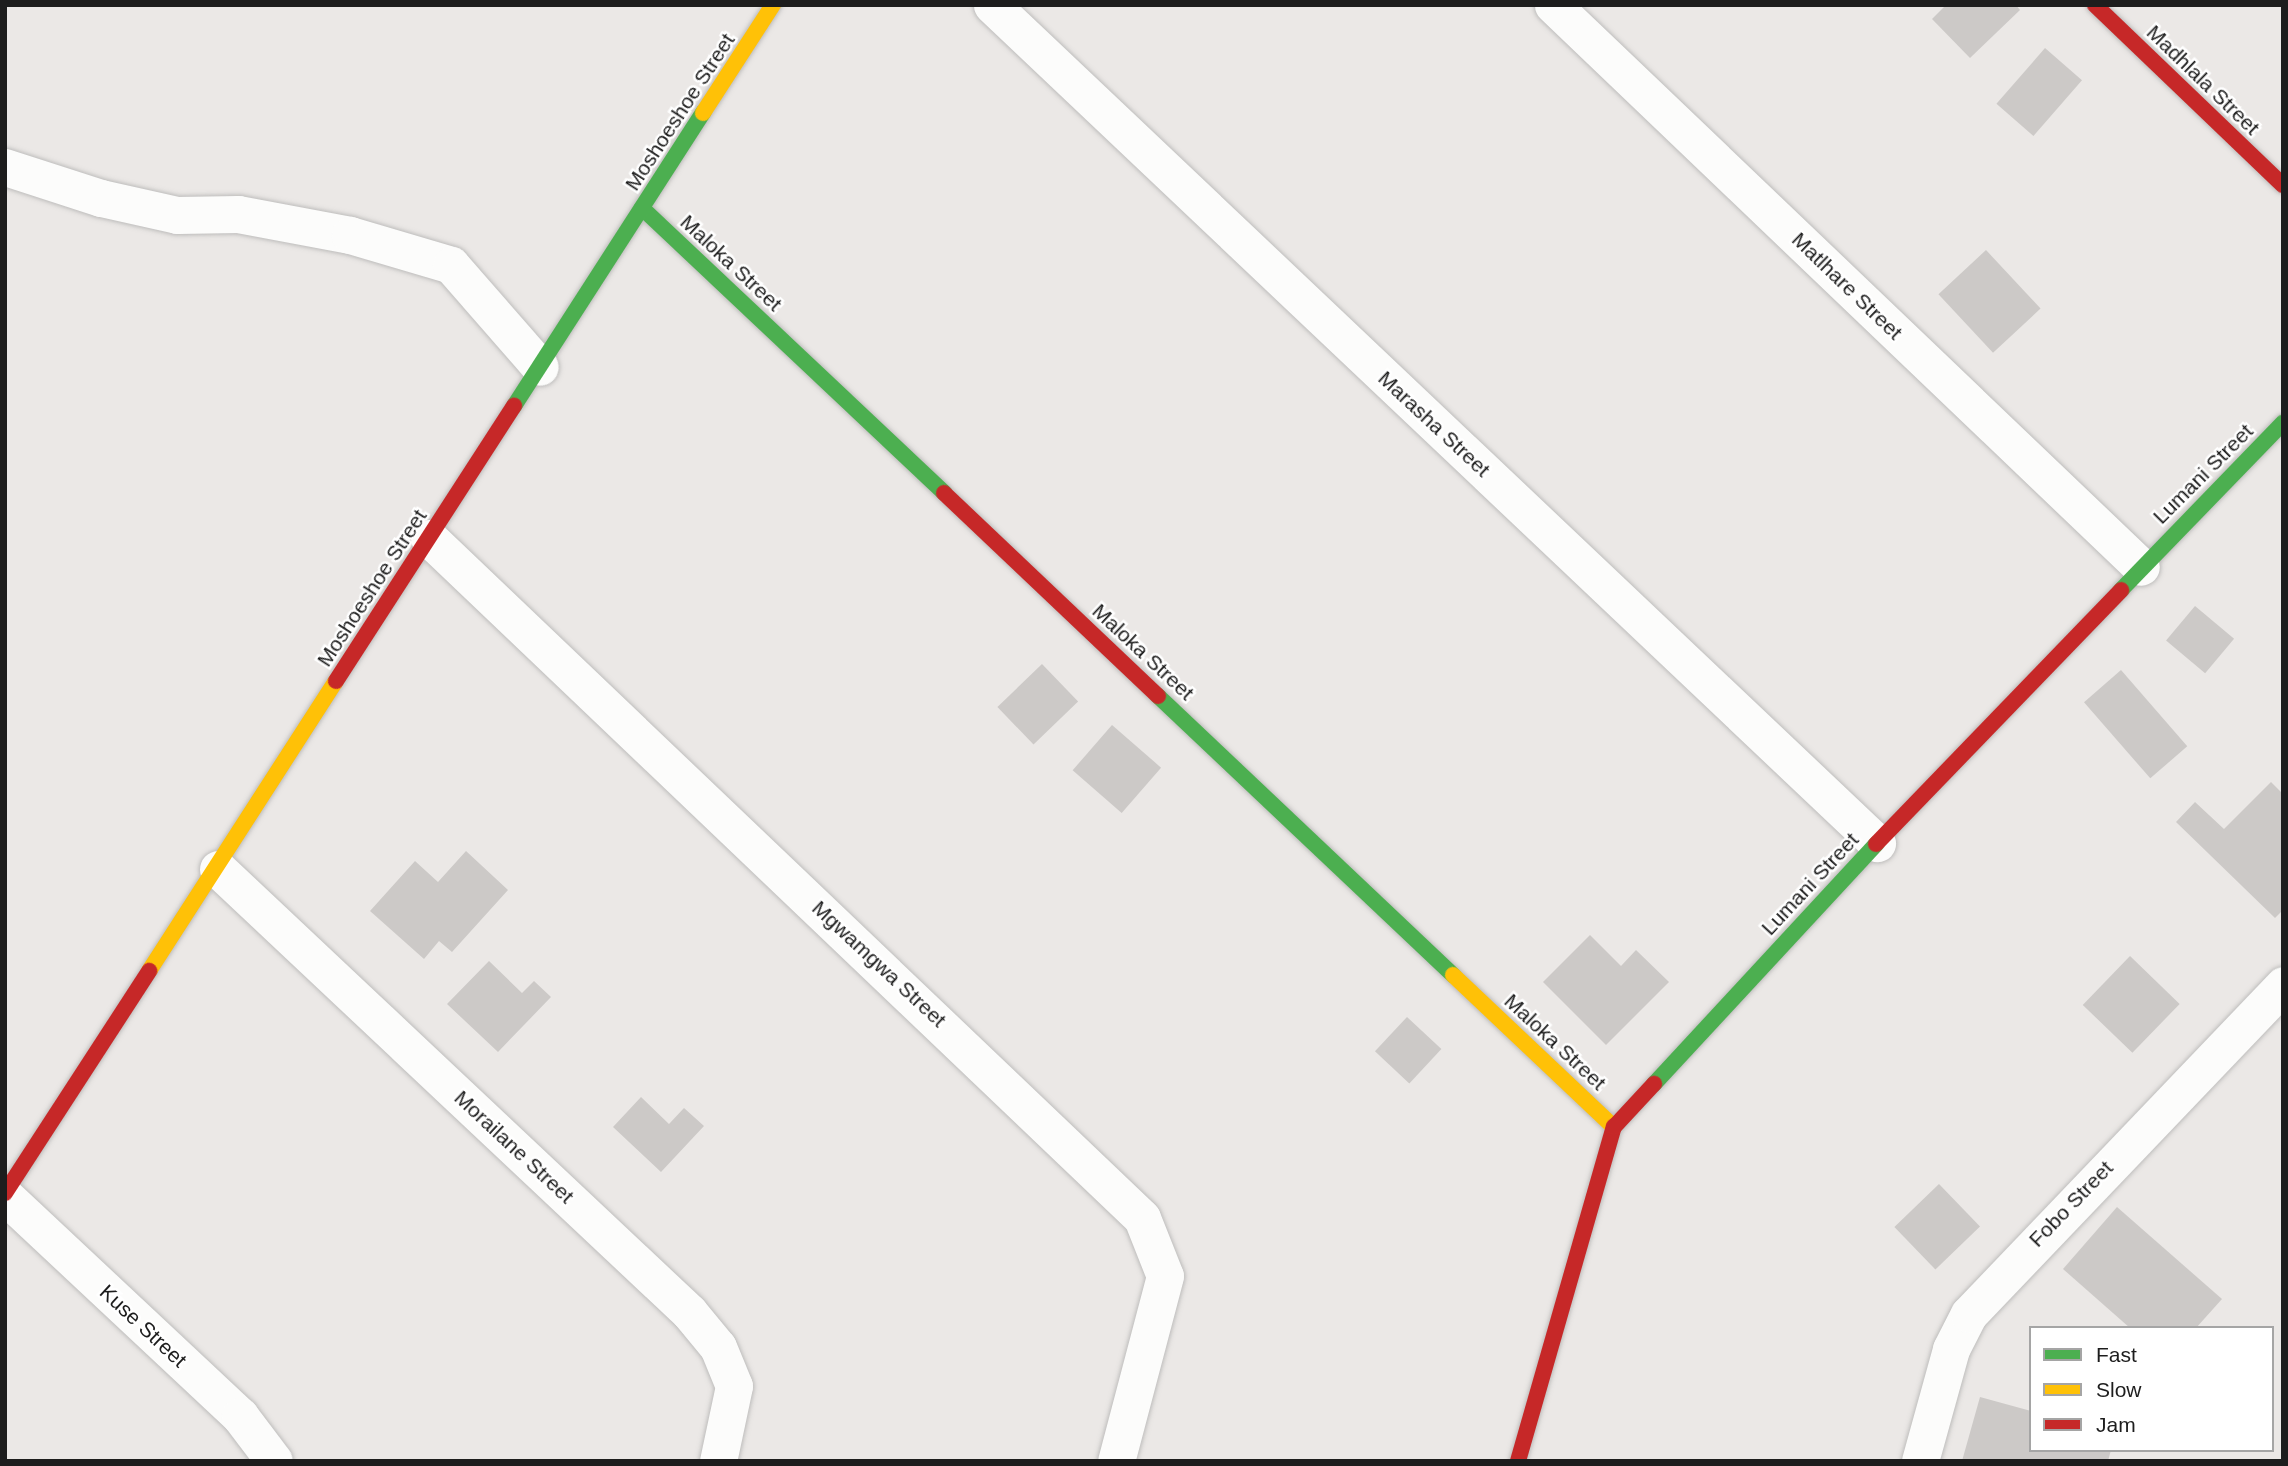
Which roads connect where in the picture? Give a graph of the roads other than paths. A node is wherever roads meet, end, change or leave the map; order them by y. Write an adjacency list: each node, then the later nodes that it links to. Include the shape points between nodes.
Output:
1 (773, 5): 7 (street, Moshoeshoe Street)
2 (992, 5): 12 (street, Marasha Street)
3 (1553, 5): 11 (street, Matlhare Street)
4 (2095, 5): 6 (street, Madhlala Street)
5 (5, 167): 8 (street, via 100,198 177,215 238,214 350,235 451,265)
6 (2283, 185)
7 (642, 208): 8 (street, Moshoeshoe Street); 15 (street, Maloka Street)
8 (540, 368): 10 (street, Moshoeshoe Street)
9 (2283, 424): 11 (street, Lumani Street)
10 (429, 538): 13 (street, Moshoeshoe Street); 19 (street, Mgwamgwa Street, via 1142,1218 1165,1276)
11 (2141, 567): 12 (street, Lumani Street)
12 (1877, 843): 15 (street, Lumani Street)
13 (218, 869): 16 (street, Moshoeshoe Street); 18 (street, Morailane Street, via 689,1312 718,1347 734,1387)
14 (2283, 985): 21 (street, Fobo Street, via 1969,1314 1951,1349)
15 (1615, 1127): 20 (street, Lumani Street)
16 (5, 1194): 17 (street, Kuse Street, via 240,1416)
17 (274, 1461)
18 (718, 1461)
19 (1116, 1461)
20 (1518, 1461)
21 (1920, 1461)

